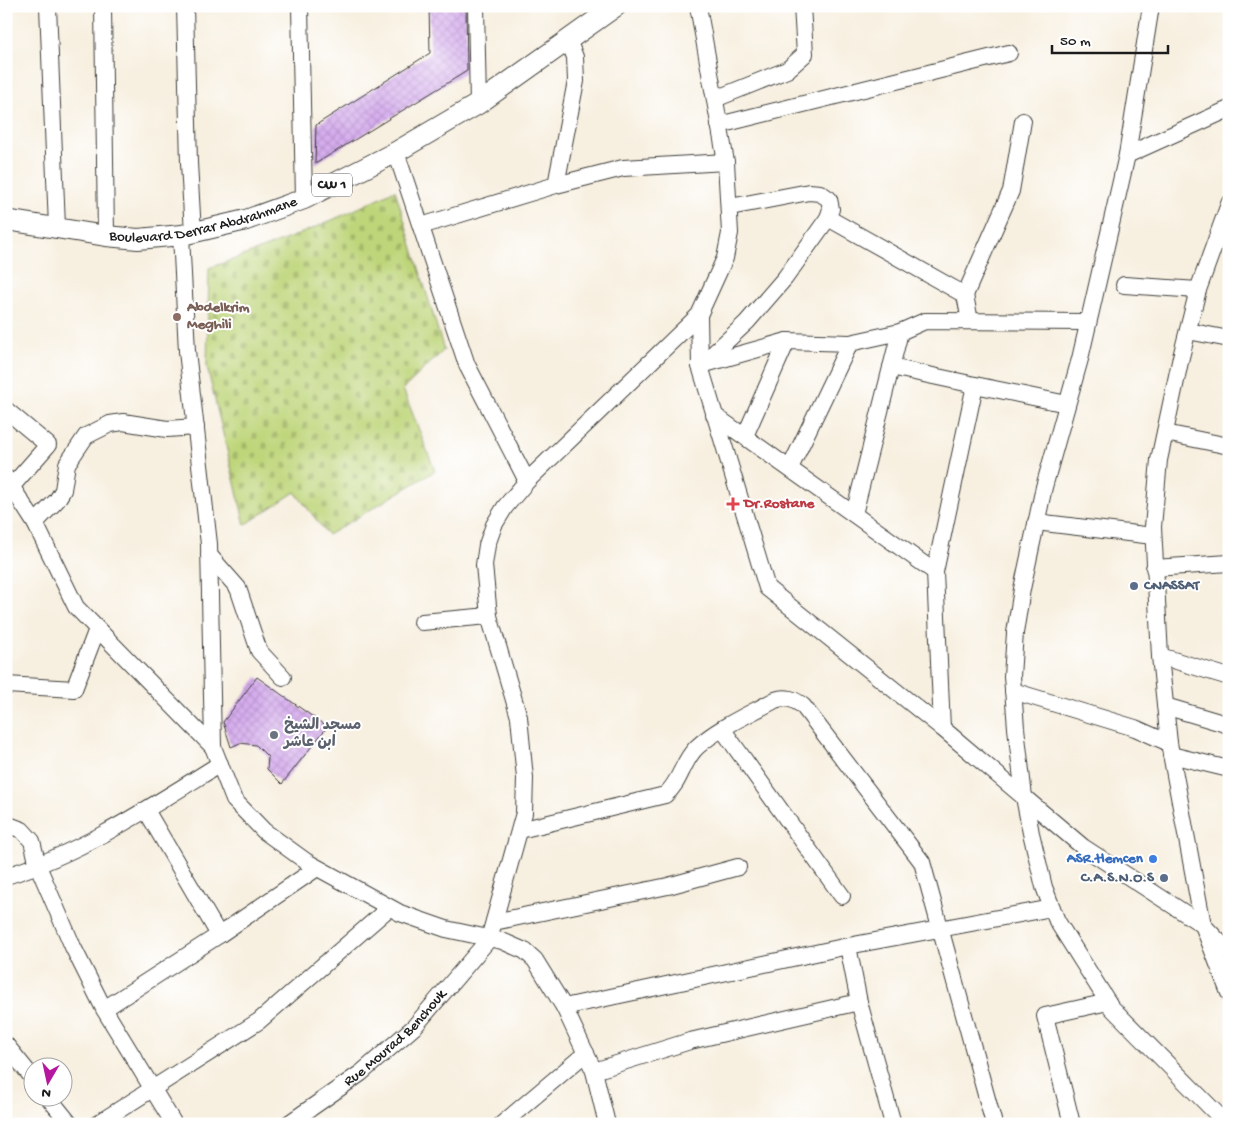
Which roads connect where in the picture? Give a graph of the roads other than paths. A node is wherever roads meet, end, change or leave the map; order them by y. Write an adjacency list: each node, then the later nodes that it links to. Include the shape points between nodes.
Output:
1 (48, 6): 27 (street)
2 (103, 6): 29 (street)
3 (185, 6): 28 (street, via 189,163)
4 (300, 6): 21 (street)
5 (476, 6): 13 (street)
6 (616, 6): 10 (main road, Boulevard Derrar Abdrahmane / CW 1)
7 (698, 6): 12 (street)
8 (802, 6): 12 (street, via 805,54 787,70)
9 (1151, 6): 18 (street)
10 (568, 40): 13 (main road, Boulevard Derrar Abdrahmane / CW 1); 20 (street, via 575,58 576,81)
11 (1009, 53): 16 (street)
12 (715, 99): 16 (street)
13 (478, 104): 17 (main road, Boulevard Derrar Abdrahmane / CW 1)
14 (1229, 109): 18 (street)
15 (1023, 121): 32 (street, via 1011,191)
16 (719, 125): 19 (street)
17 (396, 152): 21 (main road, Boulevard Derrar Abdrahmane / CW 1); 26 (street)
18 (1127, 155): 35 (street)
19 (726, 162): 20 (street, via 623,168); 23 (street)
20 (556, 185): 26 (street)
21 (304, 199): 28 (main road, Boulevard Derrar Abdrahmane / CW 1, via 246,220)
22 (1229, 204): 31 (street)
23 (730, 207): 24 (street, via 809,192 820,193 828,199 831,209); 33 (street, via 730,233 725,258)
24 (828, 218): 32 (street); 41 (street, via 785,278 747,322)
25 (6, 220): 27 (main road, Boulevard Derrar Abdrahmane / CW 1)
26 (421, 226): 52 (street, via 467,366)
27 (57, 227): 29 (main road, Boulevard Derrar Abdrahmane / CW 1)
28 (187, 234): 29 (main road, Boulevard Derrar Abdrahmane / CW 1, via 138,239); 47 (street, via 187,351)
29 (106, 236)
30 (1124, 285): 31 (street)
31 (1198, 290): 36 (street)
32 (965, 295): 34 (street)
33 (700, 314): 41 (street); 52 (street)
34 (970, 321): 35 (street); 37 (street, via 925,322)
35 (1088, 322): 44 (street)
36 (1188, 331): 38 (street); 48 (street)
37 (900, 332): 40 (street); 42 (street)
38 (1229, 339)
39 (787, 341): 40 (street); 41 (street); 49 (street)
40 (850, 343): 51 (street)
41 (700, 366): 46 (street)
42 (891, 367): 43 (street); 54 (street)
43 (975, 385): 44 (street); 61 (street)
44 (1067, 404): 55 (street)
45 (6, 410): 53 (street, via 48,445)
46 (714, 415): 49 (street); 72 (street, via 767,588)
47 (196, 427): 56 (street, via 167,429 123,422 110,424 86,436 67,464 63,490); 58 (street)
48 (1165, 433): 50 (street); 57 (street, via 1159,460)
49 (745, 436): 51 (street)
50 (1229, 446)
51 (790, 468): 54 (street)
52 (528, 481): 62 (street, via 505,507 487,545 484,565)
53 (9, 482): 56 (street)
54 (854, 514): 61 (street)
55 (1036, 522): 57 (street); 69 (street, via 1015,633)
56 (35, 524): 64 (street, via 76,607)
57 (1153, 536): 60 (street)
58 (209, 555): 66 (street, via 238,588 259,651); 74 (street)
59 (1229, 563): 60 (street)
60 (1154, 568): 65 (street)
61 (935, 572): 72 (street)
62 (489, 616): 63 (street); 81 (street, via 519,718 525,778)
63 (422, 622)
64 (97, 629): 68 (street, via 74,689); 74 (street)
65 (1160, 656): 67 (street); 70 (street)
66 (283, 677)
67 (1229, 677)
68 (6, 685)
69 (1013, 691): 75 (street, via 1135,728); 78 (street)
70 (1165, 706): 71 (street); 75 (street)
71 (1229, 725)
72 (942, 728): 78 (street)
73 (723, 730): 81 (street, via 697,747 677,783 665,795); 86 (street); 91 (street, via 780,698 795,700 803,706 922,862)
74 (213, 747): 76 (street)
75 (1170, 749): 77 (street); 90 (street)
76 (220, 764): 79 (street); 84 (street, via 234,800 264,831)
77 (1229, 769)
78 (1024, 796): 88 (street, via 1044,887); 90 (street, via 1082,847)
79 (146, 810): 82 (street); 92 (street)
80 (6, 824): 82 (street, via 22,830 32,841)
81 (520, 830): 89 (street)
82 (38, 866): 85 (street); 100 (street)
83 (738, 867): 89 (street, via 668,886)
84 (317, 868): 87 (street); 92 (street)
85 (6, 876)
86 (842, 896)
87 (389, 908): 93 (street, via 446,929); 105 (street, via 260,1021)
88 (1052, 908): 91 (street); 98 (street, via 1075,952)
89 (494, 922): 93 (street)
90 (1203, 925): 95 (street); 96 (street)
91 (940, 929): 94 (street); 115 (street)
92 (219, 935): 100 (street)
93 (489, 939): 99 (street, via 525,951 535,960); 109 (street, Rue Mourad Benchouk, via 414,1028)
94 (848, 946): 97 (street); 99 (street)
95 (1229, 952)
96 (1229, 993)
97 (859, 1002): 104 (street, via 690,1040); 114 (street)
98 (1108, 1002): 107 (street); 116 (street, via 1045,1016)
99 (564, 1006): 102 (street)
100 (104, 1009): 105 (street)
101 (6, 1044): 103 (street)
102 (586, 1053): 104 (street); 113 (street)
103 (22, 1064)
104 (594, 1071): 108 (street)
105 (153, 1090): 111 (street); 112 (street)
106 (57, 1108): 110 (street)
107 (1220, 1117): 117 (street)
108 (602, 1120)
109 (297, 1121)
110 (70, 1124)
111 (97, 1124)
112 (174, 1124)
113 (502, 1124)
114 (894, 1124)
115 (994, 1124)
116 (1072, 1124)
117 (1227, 1124)

